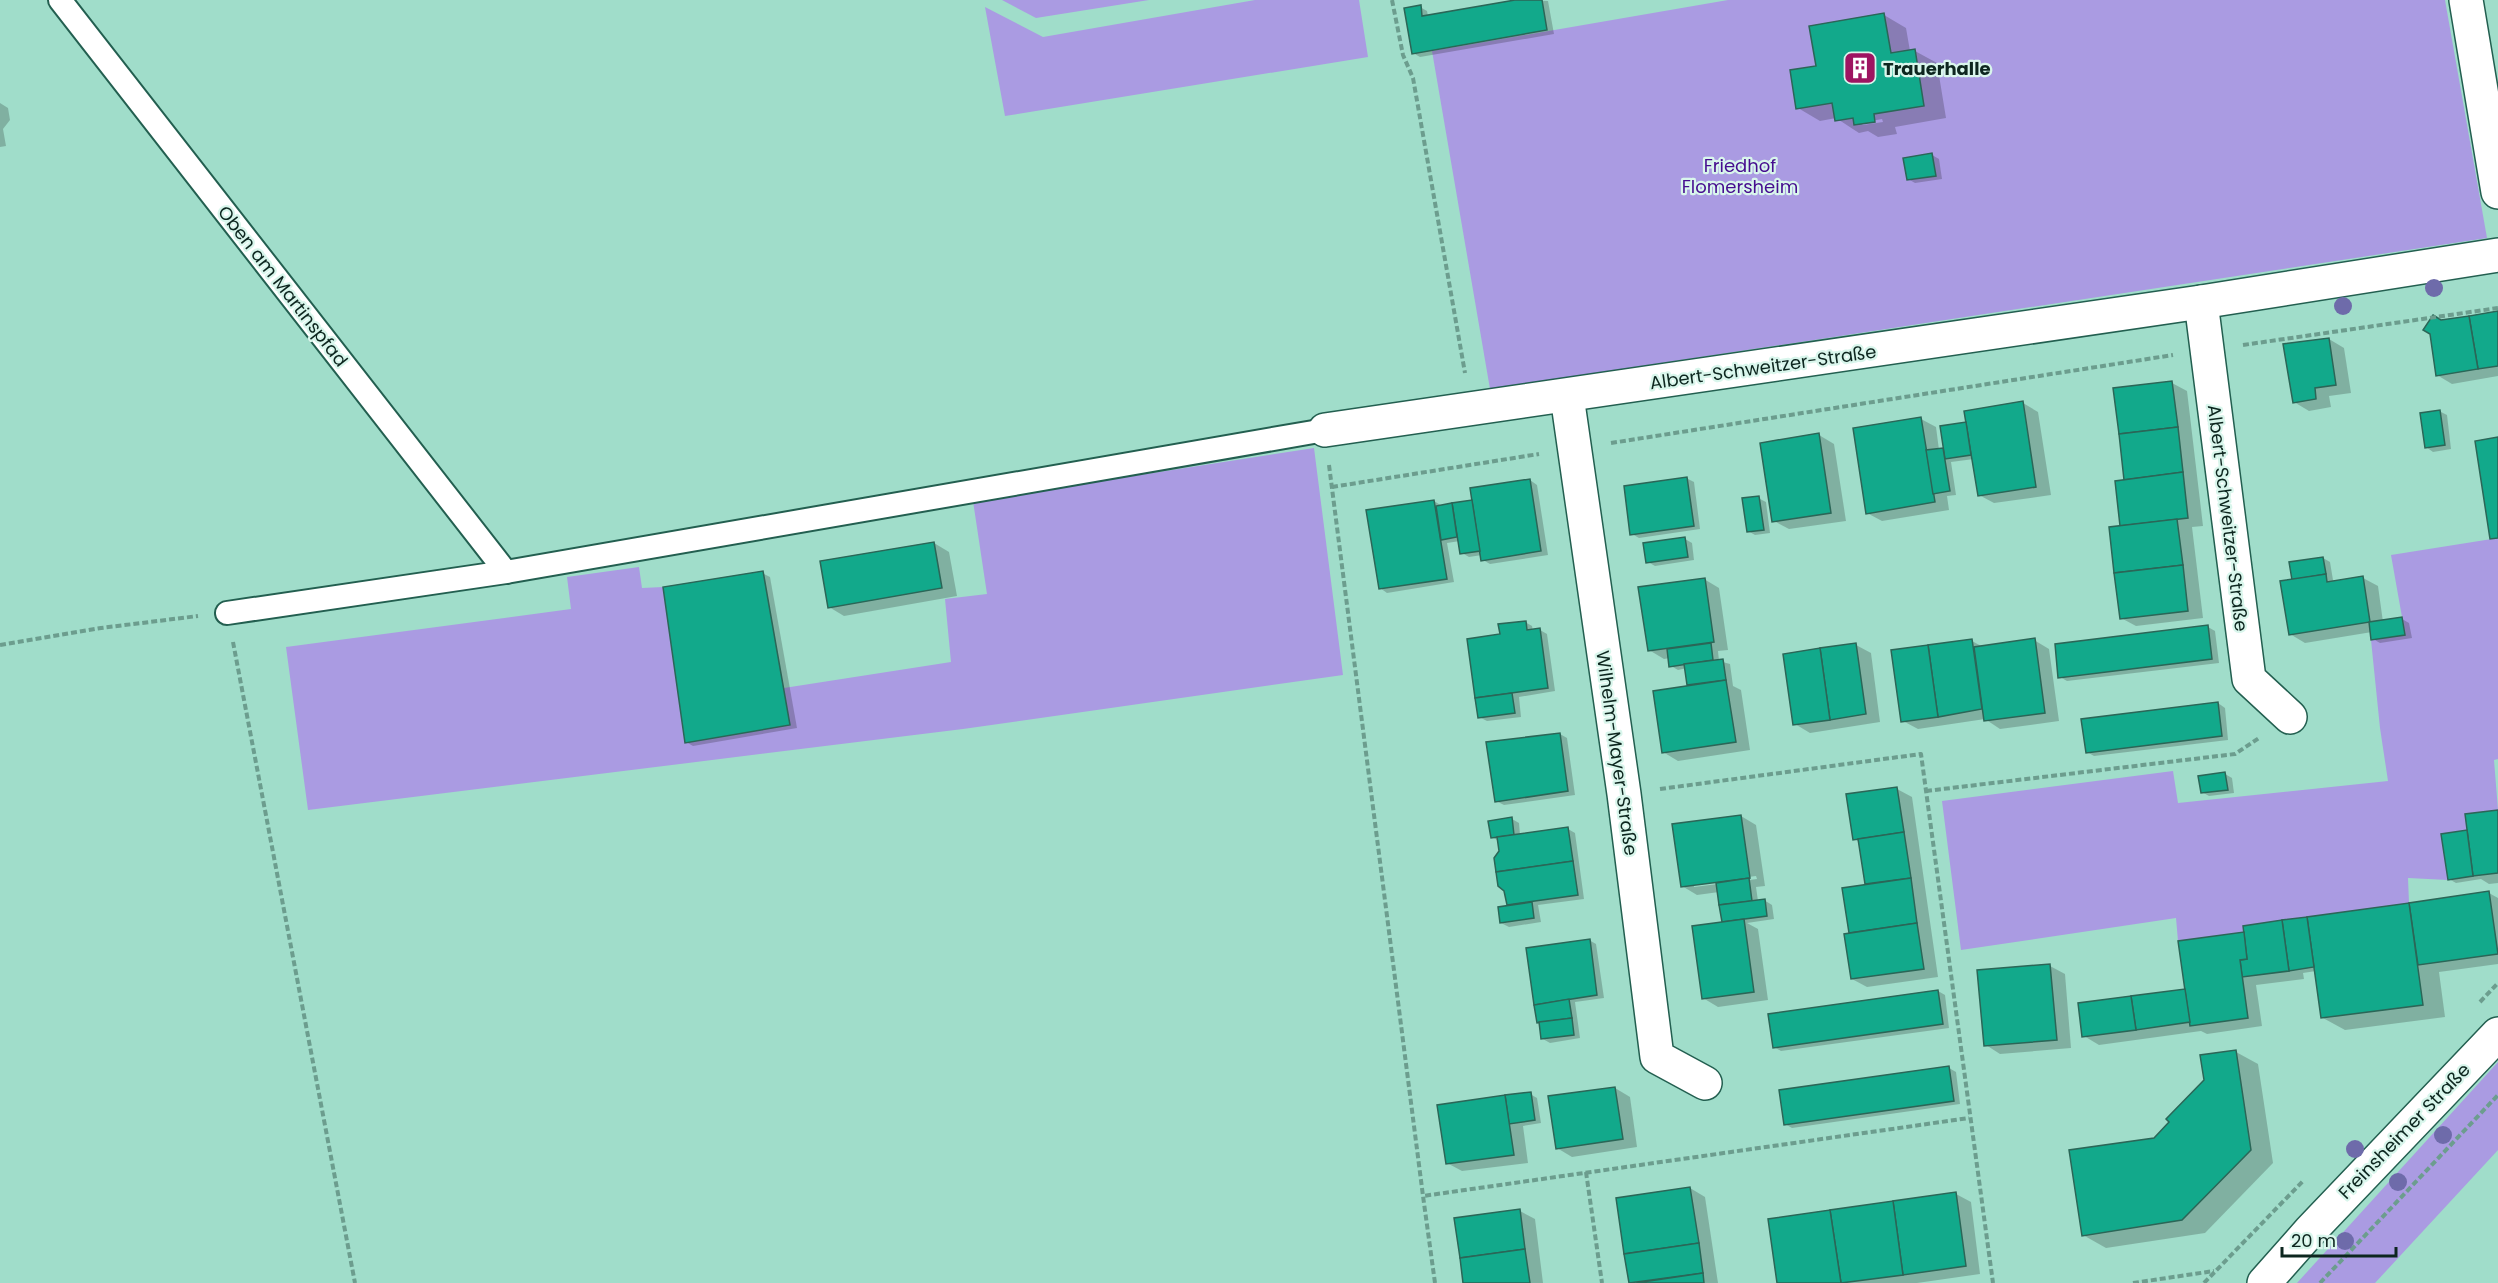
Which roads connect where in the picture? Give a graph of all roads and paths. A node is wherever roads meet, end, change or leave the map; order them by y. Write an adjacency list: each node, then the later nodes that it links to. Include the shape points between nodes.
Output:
1 (60, 0): 14 (lane, Oben am Martinspfad)
2 (1392, 0): 10 (path, via 1403,55 1413,78)
3 (2466, 0): 4 (street)
4 (2498, 192)
5 (2498, 255): 6 (street, Albert-Schweitzer-Straße)
6 (2201, 302): 8 (street, Albert-Schweitzer-Straße); 9 (street, Albert-Schweitzer-Straße)
7 (2498, 308): 8 (path)
8 (2207, 350): 12 (path); 17 (street, Albert-Schweitzer-Straße, via 2249,680)
9 (1567, 396): 10 (street, Albert-Schweitzer-Straße); 12 (street, Wilhelm-Mayer-Straße)
10 (1473, 409): 11 (street, Albert-Schweitzer-Straße)
11 (1325, 430): 13 (path); 14 (lane)
12 (1574, 448): 13 (path); 19 (street, Wilhelm-Mayer-Straße)
13 (1332, 487): 25 (path)
14 (506, 572): 15 (lane)
15 (227, 613): 16 (path); 27 (path)
16 (0, 645)
17 (2290, 717): 18 (path, via 2235,754)
18 (1926, 792): 19 (path, via 1921,754); 23 (path)
19 (1624, 794): 21 (street, Wilhelm-Mayer-Straße, via 1657,1057)
20 (2498, 1034): 32 (street, Freinsheimer Straße)
21 (1705, 1083)
22 (2498, 1095): 33 (path)
23 (1969, 1118): 24 (path); 30 (path)
24 (1586, 1172): 25 (path); 29 (path)
25 (1423, 1196): 28 (path)
26 (2215, 1271): 31 (path)
27 (355, 1283)
28 (1435, 1283)
29 (1602, 1283)
30 (1993, 1283)
31 (2133, 1283)
32 (2264, 1283)
33 (2320, 1283)

